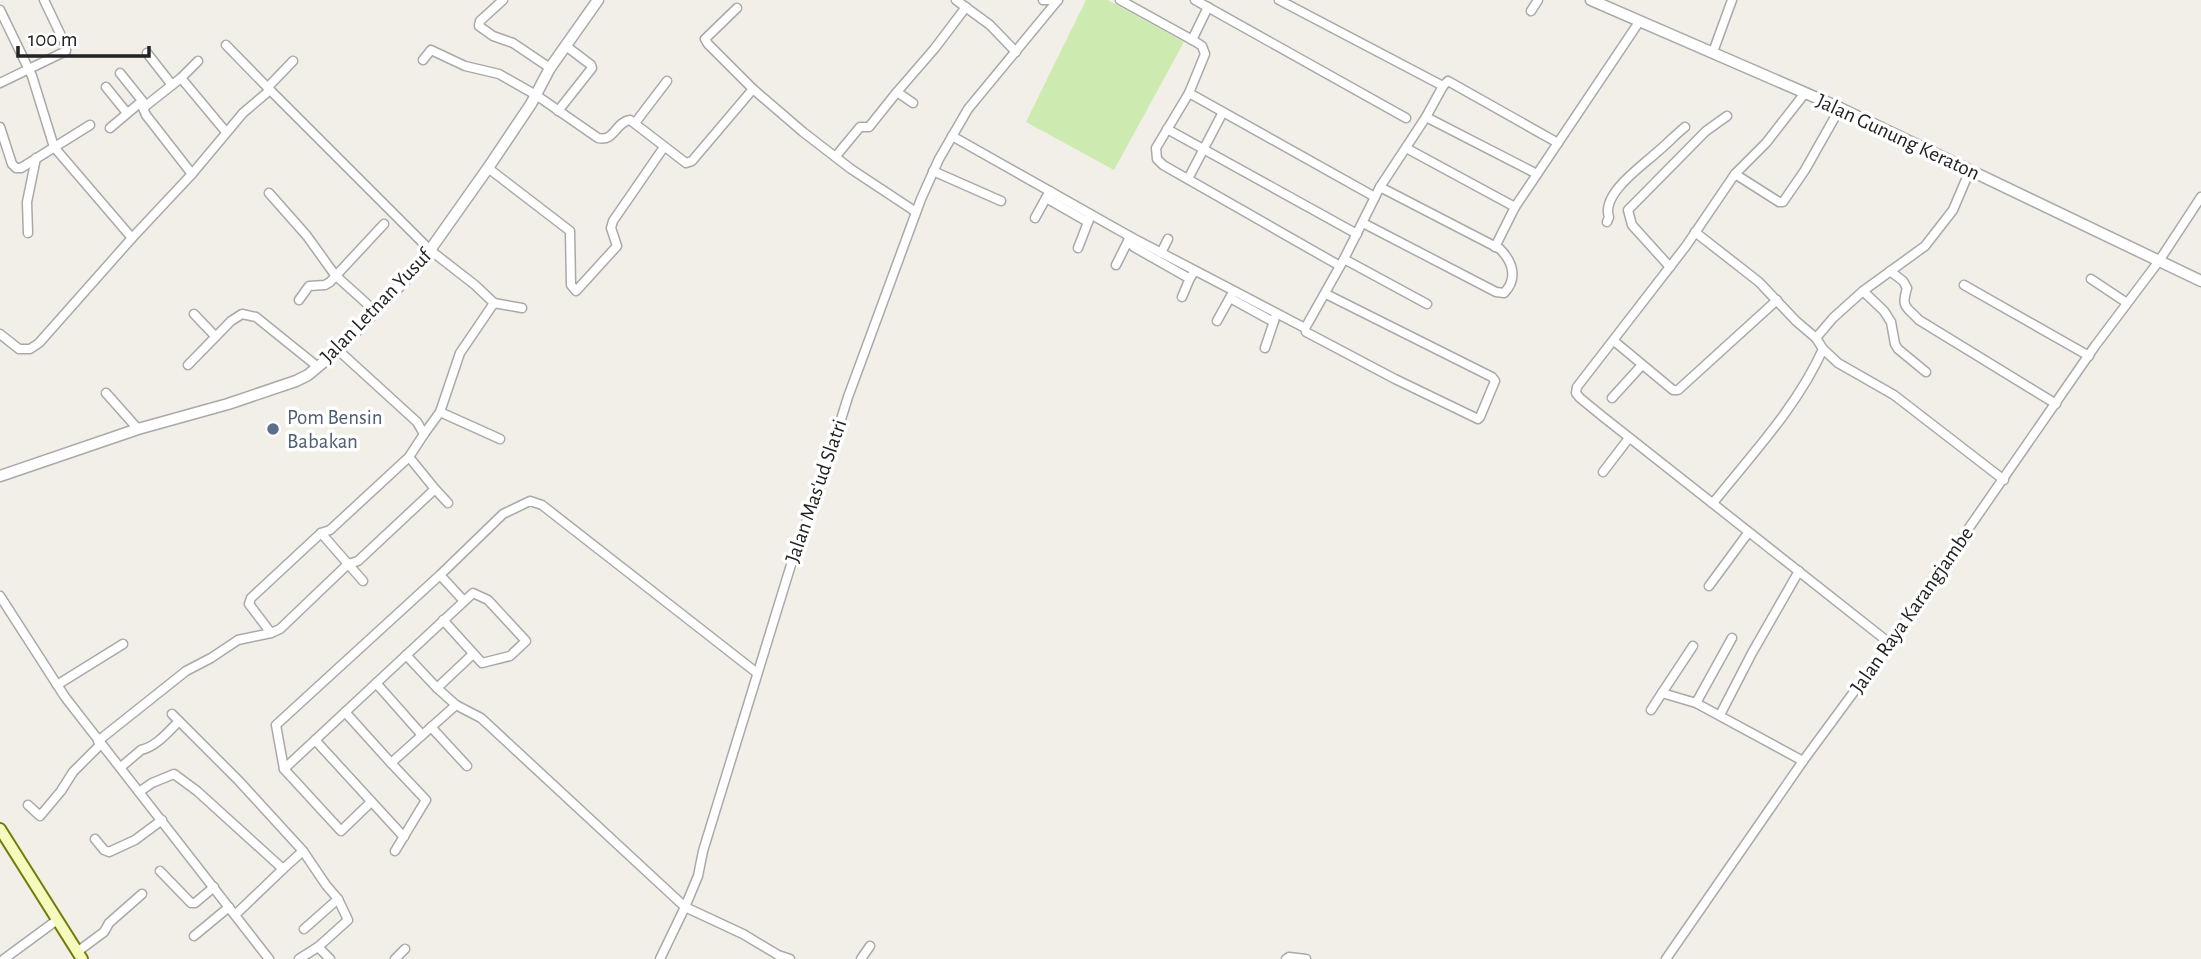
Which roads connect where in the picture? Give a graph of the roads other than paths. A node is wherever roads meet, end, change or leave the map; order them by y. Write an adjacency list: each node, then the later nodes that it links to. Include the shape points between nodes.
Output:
1 (44, 0): 28 (street, via 67,50)
2 (503, 0): 29 (street, via 479,26)
3 (956, 0): 13 (street)
4 (1043, 0): 5 (street)
5 (1058, 0): 22 (street, Jalan Mas'ud Slatri)
6 (1120, 0): 19 (street)
7 (1195, 0): 14 (street)
8 (1279, 0): 35 (street)
9 (1538, 0): 17 (street)
10 (1591, 0): 18 (street, Jalan Gunung Keraton)
11 (1732, 0): 23 (street)
12 (597, 3): 21 (street, Jalan Letnan Yusuf)
13 (966, 7): 22 (street); 39 (street)
14 (1208, 7): 19 (street); 51 (street)
15 (737, 8): 38 (street, via 705,38)
16 (0, 10): 28 (street)
17 (1531, 11)
18 (1639, 22): 23 (street, Jalan Gunung Keraton); 60 (street)
19 (1192, 40): 40 (street, via 1205,54)
20 (226, 45): 37 (street)
21 (566, 46): 29 (street, Jalan Letnan Yusuf); 46 (street, via 592,68)
22 (1016, 52): 59 (street, Jalan Mas'ud Slatri)
23 (1713, 52): 41 (street, Jalan Gunung Keraton)
24 (147, 53): 34 (street)
25 (423, 60): 42 (street, via 433,50 465,66 499,74)
26 (198, 61): 31 (street)
27 (293, 61): 37 (street)
28 (29, 68): 33 (street); 61 (street)
29 (550, 68): 42 (street, Jalan Letnan Yusuf)
30 (120, 73): 43 (street)
31 (181, 78): 34 (street); 58 (street)
32 (667, 81): 52 (street)
33 (0, 82)
34 (172, 85): 43 (street)
35 (1443, 86): 50 (street); 60 (street, via 1448,80)
36 (106, 87): 48 (street)
37 (269, 89): 58 (street); 97 (street)
38 (753, 89): 62 (street, via 692,161 686,163); 65 (street)
39 (897, 92): 44 (street); 65 (street, via 869,127 860,127)
40 (1189, 93): 47 (street); 57 (street)
41 (1805, 93): 45 (street, Jalan Gunung Keraton); 72 (street)
42 (536, 95): 46 (street); 67 (street, Jalan Letnan Yusuf)
43 (144, 103): 48 (street); 70 (street, via 145,114)
44 (913, 103)
45 (1840, 108): 68 (street, Jalan Gunung Keraton); 72 (street, via 1783,202)
46 (558, 111): 52 (street, via 601,139 611,137 625,120)
47 (1223, 112): 64 (street); 77 (street)
48 (127, 113): 56 (street)
49 (1727, 116): 82 (street, via 1706,131)
50 (1426, 117): 63 (street); 71 (street)
51 (1406, 118)
52 (635, 123): 62 (street)
53 (90, 125): 61 (street)
54 (0, 127): 66 (street, via 14,167 21,168)
55 (1685, 127): 79 (street, via 1625,180)
56 (110, 128)
57 (1167, 129): 64 (street); 73 (street, via 1156,148 1157,159)
58 (226, 132): 70 (street)
59 (951, 136): 69 (street, Jalan Mas'ud Slatri); 76 (street)
60 (1558, 143): 71 (street)
61 (54, 146): 66 (street); 92 (street)
62 (664, 147): 67 (street, via 613,221 617,246 576,291 571,285 571,232)
63 (1406, 148): 74 (street); 81 (street)
64 (1204, 149): 73 (street); 91 (street)
65 (836, 156): 83 (street)
66 (36, 158): 90 (street, via 27,202)
67 (488, 168): 97 (street, Jalan Letnan Yusuf)
68 (1970, 170): 99 (street, Jalan Gunung Keraton); 103 (street, via 1952,210 1926,246)
69 (933, 171): 80 (street); 83 (street, Jalan Mas'ud Slatri)
70 (192, 174): 92 (street)
71 (1537, 174): 81 (street)
72 (1735, 174): 89 (street)
73 (1188, 179): 100 (street)
74 (1380, 187): 77 (street); 95 (street)
75 (269, 193): 105 (street)
76 (1048, 195): 84 (street); 85 (street)
77 (1375, 197): 87 (street)
78 (2201, 197): 99 (street, Jalan Raya Karangjambe)
79 (1613, 198): 82 (street); 86 (street)
80 (1001, 201)
81 (1516, 206): 95 (street)
82 (1628, 210): 102 (street, via 1632,225)
83 (916, 212): 168 (street, Jalan Mas'ud Slatri, via 848,397)
84 (1035, 218)
85 (1090, 218): 93 (street); 96 (street)
86 (1607, 222)
87 (1363, 223): 91 (street); 95 (street, via 1501,294 1511,284 1513,268 1504,252)
88 (384, 224): 105 (street)
89 (1695, 232): 102 (street); 114 (street)
90 (28, 233)
91 (1357, 234): 100 (street)
92 (132, 238): 124 (street, via 39,343 19,349)
93 (1130, 239): 98 (street); 101 (street); 104 (street, via 1139,250)
94 (1168, 239): 98 (street)
95 (1495, 247)
96 (1078, 248)
97 (430, 250): 115 (street); 119 (street, Jalan Letnan Yusuf)
98 (1161, 253): 104 (street)
99 (2159, 261): 107 (street, Jalan Gunung Keraton); 116 (street, Jalan Raya Karangjambe)
100 (1342, 263): 110 (street); 117 (street)
101 (1116, 265)
102 (1670, 267): 127 (street)
103 (1891, 271): 109 (street); 138 (street, via 1906,285 1905,305 1919,320)
104 (1192, 274): 111 (street); 112 (street)
105 (335, 275): 113 (street, via 325,285 309,286); 119 (street)
106 (2091, 279): 116 (street)
107 (2201, 281)
108 (1964, 285): 131 (street)
109 (1863, 291): 126 (street); 135 (street, via 1891,322 1898,349)
110 (1326, 293): 123 (street); 123 (street, via 1492,377 1495,381 1480,418 1395,379)
111 (1231, 294): 121 (street); 122 (street)
112 (1182, 297)
113 (299, 300)
114 (1777, 300): 126 (street); 133 (street, via 1678,390)
115 (494, 303): 118 (street); 139 (street, via 460,353)
116 (2127, 303): 131 (street, Jalan Raya Karangjambe)
117 (1427, 304)
118 (522, 308)
119 (375, 311): 130 (street, Jalan Letnan Yusuf)
120 (194, 314): 125 (street)
121 (1275, 317): 123 (street); 128 (street)
122 (1217, 321)
123 (1305, 328)
124 (0, 334)
125 (215, 336): 132 (street); 134 (street, via 239,315 256,317)
126 (1816, 338): 129 (street)
127 (1614, 341): 133 (street); 142 (street, via 1597,358 1576,393)
128 (1265, 348)
129 (1822, 349): 147 (street, via 1894,395); 150 (street, via 1799,394)
130 (338, 350): 134 (street, Jalan Letnan Yusuf); 141 (street, via 417,422)
131 (2089, 356): 138 (street, Jalan Raya Karangjambe)
132 (188, 365)
133 (1642, 365): 137 (street)
134 (318, 367): 140 (street, Jalan Letnan Yusuf, via 296,381)
135 (1927, 372)
136 (106, 393): 140 (street)
137 (1612, 398)
138 (2056, 404): 147 (street, Jalan Raya Karangjambe)
139 (440, 412): 141 (street); 143 (street)
140 (138, 429): 146 (street, Jalan Letnan Yusuf)
141 (424, 434): 144 (street)
142 (1629, 438): 145 (street); 150 (street)
143 (500, 439)
144 (409, 457): 148 (street); 151 (street, via 330,530)
145 (1603, 472)
146 (0, 476)
147 (2004, 480): 164 (street, Jalan Raya Karangjambe, via 1910,612)
148 (435, 489): 149 (street); 153 (street, via 358,561)
149 (448, 503)
150 (1713, 503): 152 (street)
151 (321, 533): 153 (street); 161 (street, via 250,600)
152 (1748, 533): 154 (street); 157 (street)
153 (348, 564): 156 (street); 161 (street)
154 (1799, 571): 164 (street); 177 (street)
155 (440, 575): 159 (street); 168 (street, via 503,514 530,501 542,505); 186 (street, via 276,726)
156 (363, 581)
157 (1709, 586)
158 (0, 596): 170 (street)
159 (464, 601): 160 (street); 166 (street, via 473,593 488,600 526,641 510,656 482,663)
160 (443, 620): 166 (street); 167 (street)
161 (271, 633): 181 (street, via 237,640 186,671)
162 (1732, 638): 173 (street)
163 (123, 644): 170 (street)
164 (1892, 645): 182 (street, Jalan Raya Karangjambe)
165 (1693, 646): 172 (street)
166 (473, 654): 171 (street)
167 (406, 655): 169 (street); 171 (street)
168 (757, 673): 201 (street, Jalan Mas'ud Slatri)
169 (376, 683): 176 (street); 179 (street)
170 (57, 685): 181 (street)
171 (437, 688): 174 (street)
172 (1662, 693): 173 (street); 175 (street)
173 (1696, 703): 177 (street)
174 (460, 707): 178 (street); 201 (street, via 481,718)
175 (1651, 710)
176 (345, 712): 180 (street); 183 (street)
177 (1720, 715): 182 (street)
178 (431, 727): 179 (street); 184 (street)
179 (422, 735): 183 (street)
180 (315, 740): 186 (street); 188 (street)
181 (100, 743): 185 (street); 189 (street, via 40,816)
182 (1803, 761): 220 (street, Jalan Raya Karangjambe)
183 (391, 763): 192 (street, via 426,800)
184 (467, 766)
185 (121, 767): 187 (street); 194 (street, via 155,744 176,717)
186 (284, 769): 188 (street, via 341,831)
187 (139, 792): 190 (street); 196 (street, via 170,775 178,776)
188 (371, 802): 192 (street)
189 (28, 804)
190 (162, 820): 193 (street, via 109,852); 198 (street)
191 (0, 829): 203 (main road)
192 (404, 837): 195 (street)
193 (95, 839)
194 (303, 851): 196 (street); 200 (street)
195 (395, 851)
196 (283, 869): 202 (street)
197 (160, 872): 198 (street, via 191,903)
198 (214, 887): 202 (street)
199 (142, 894): 209 (street)
200 (338, 899): 204 (street); 207 (street, via 348,920)
201 (685, 907): 215 (street, Jalan Mas'ud Slatri); 216 (street)
202 (232, 910): 205 (street); 211 (street)
203 (57, 920): 209 (main road); 210 (street)
204 (304, 929)
205 (194, 936)
206 (870, 946): 217 (street)
207 (318, 947): 212 (street); 213 (street)
208 (405, 949): 214 (street)
209 (79, 955)
210 (4, 959)
211 (269, 959)
212 (299, 959)
213 (330, 959)
214 (395, 959)
215 (660, 959)
216 (790, 959)
217 (861, 959)
218 (1286, 959): 219 (street)
219 (1306, 959)
220 (1666, 959)

